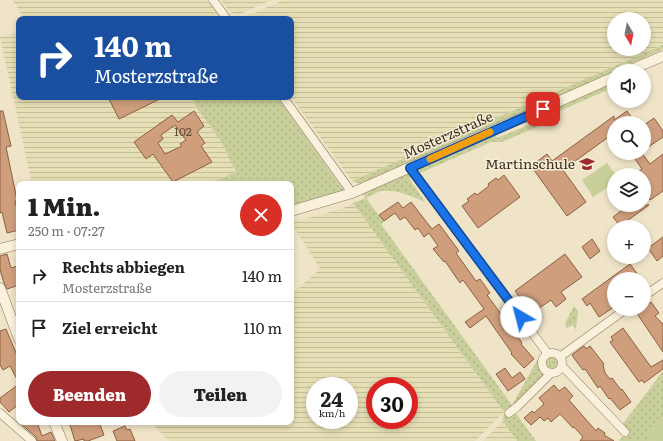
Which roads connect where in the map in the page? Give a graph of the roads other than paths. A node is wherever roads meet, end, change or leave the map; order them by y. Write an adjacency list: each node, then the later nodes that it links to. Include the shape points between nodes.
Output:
1 (213, 0): 2 (street)
2 (224, 16)
3 (663, 56): 4 (street)
4 (644, 64)
5 (607, 80): 7 (street, Mosterzstraße)
6 (285, 100): 8 (street)
7 (410, 168): 8 (street, Mosterzstraße); 17 (street)
8 (352, 193): 9 (street, Mosterzstraße)
9 (294, 210)
10 (16, 245): 11 (street)
11 (0, 249)
12 (663, 283): 14 (street)
13 (0, 288): 16 (street)
14 (651, 291)
15 (616, 316): 18 (street)
16 (16, 331)
17 (548, 354): 18 (street, via 555,353); 20 (street, via 543,358 542,365 545,371)
18 (561, 356): 19 (street)
19 (562, 366): 20 (street, via 558,372); 24 (street)
20 (552, 374): 22 (street)
21 (0, 413): 25 (street)
22 (509, 413)
23 (55, 425): 26 (street)
24 (625, 432)
25 (32, 441)
26 (62, 441)

